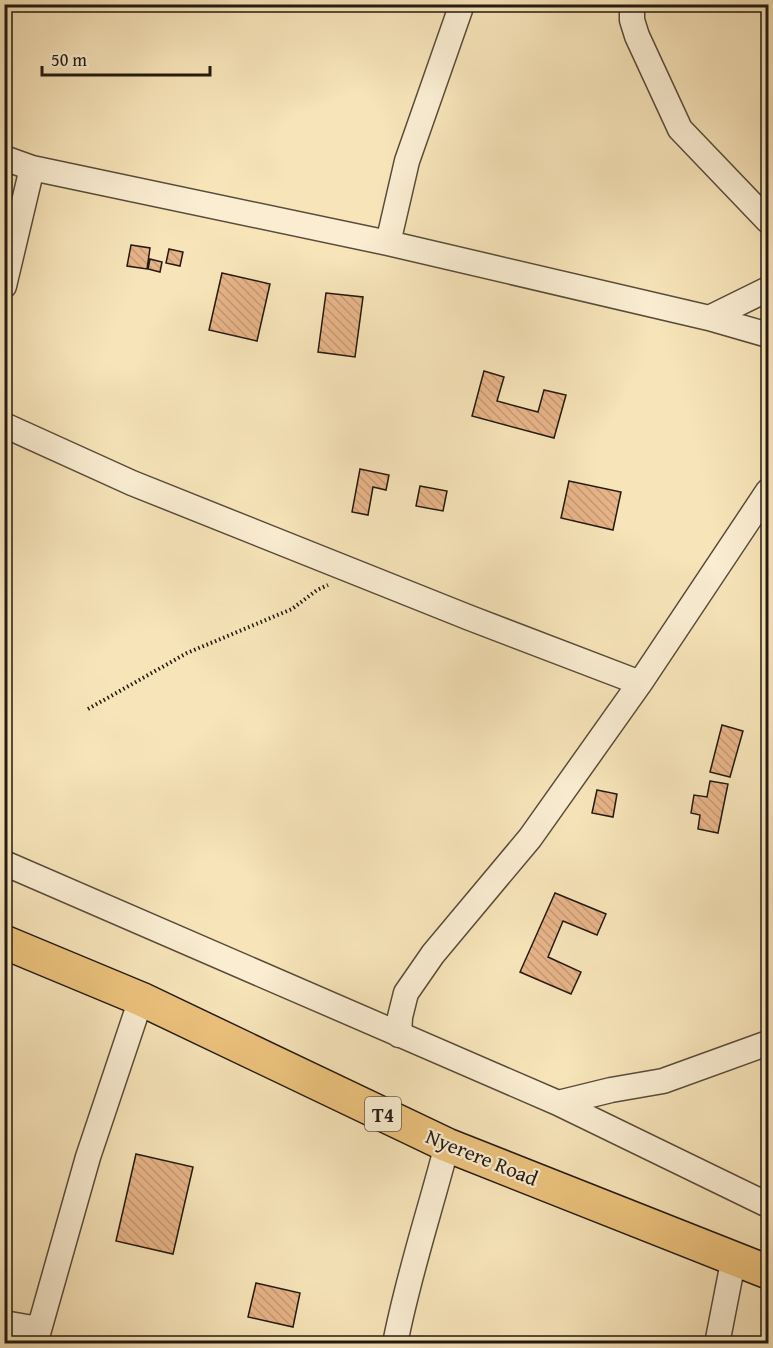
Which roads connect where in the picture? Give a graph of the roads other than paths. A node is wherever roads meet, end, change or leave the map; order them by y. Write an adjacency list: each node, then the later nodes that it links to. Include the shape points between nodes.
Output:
1 (462, 4): 6 (street, via 407,161)
2 (632, 4): 5 (street, via 637,36 680,129)
3 (4, 159): 4 (street)
4 (32, 168): 6 (street); 7 (street)
5 (768, 221)
6 (388, 243): 9 (street)
7 (4, 286)
8 (768, 290): 9 (street)
9 (709, 318): 10 (street)
10 (768, 335)
11 (4, 425): 13 (street, via 132,483)
12 (768, 491): 13 (street)
13 (640, 683): 17 (street, via 530,838 433,954 406,993)
14 (4, 863): 17 (street)
15 (4, 942): 16 (highway, Nyerere Road / T4)
16 (141, 999): 20 (highway, Nyerere Road / T4); 25 (street, via 88,1157)
17 (399, 1035): 19 (street)
18 (768, 1043): 19 (street, via 663,1081)
19 (558, 1103): 21 (street)
20 (447, 1145): 22 (highway, Nyerere Road / T4); 26 (street)
21 (768, 1205)
22 (734, 1257): 23 (highway, Nyerere Road / T4); 27 (street)
23 (768, 1272)
24 (4, 1323): 25 (street)
25 (37, 1336)
26 (395, 1344)
27 (717, 1344)

